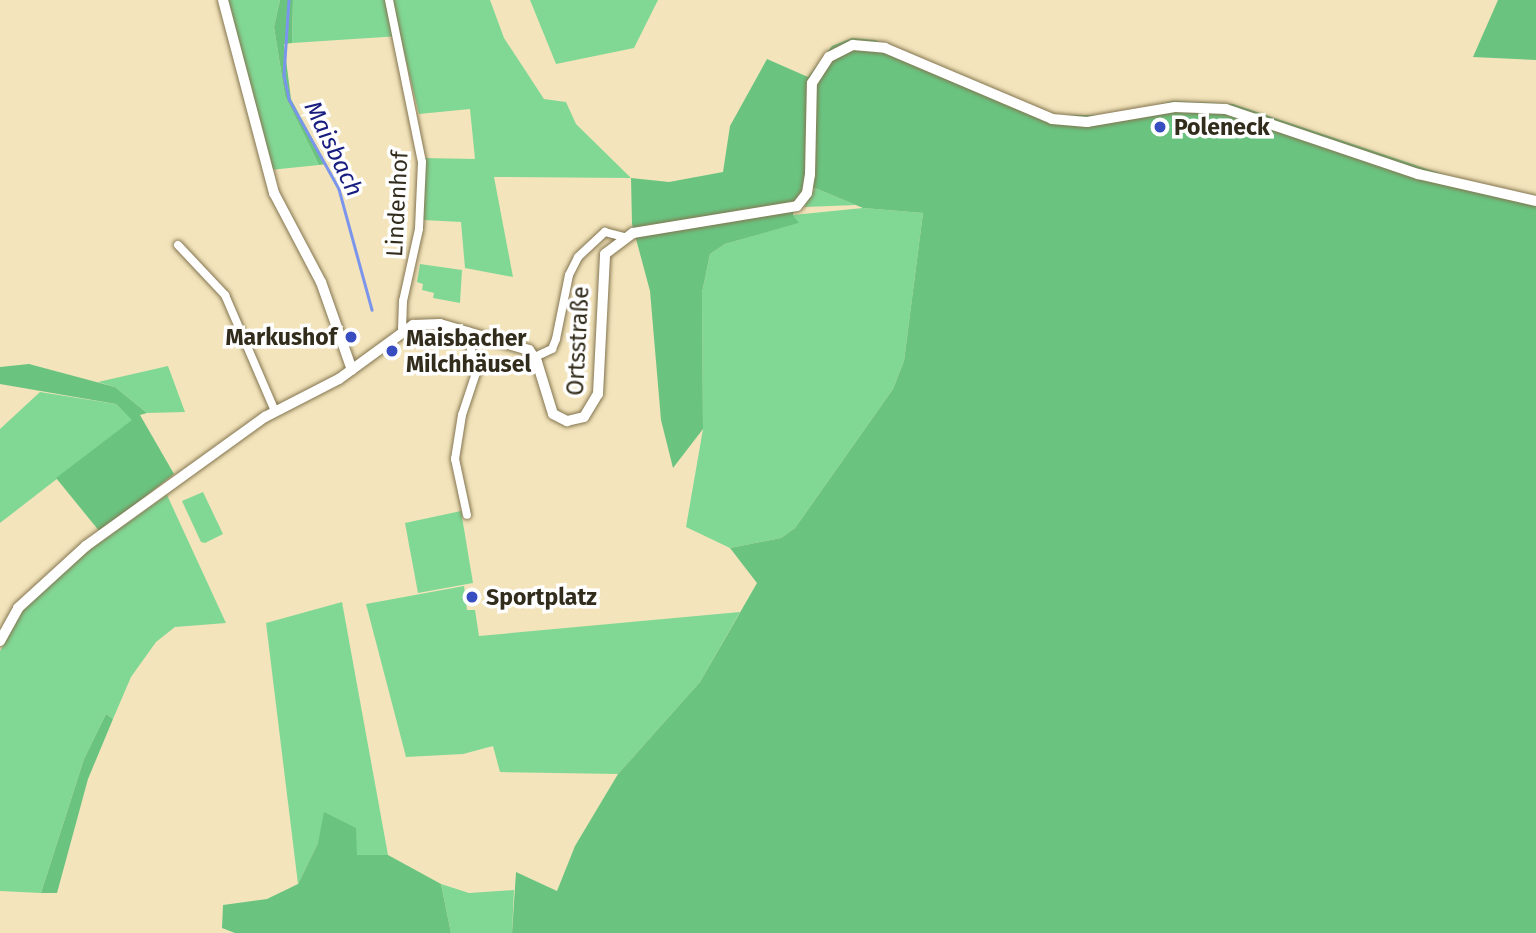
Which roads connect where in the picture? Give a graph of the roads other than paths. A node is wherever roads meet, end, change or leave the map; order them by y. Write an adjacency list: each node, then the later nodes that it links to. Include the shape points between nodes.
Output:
1 (223, 0): 9 (street, via 274,193 321,282)
2 (389, 0): 6 (street, Lindenhof, via 422,162 419,229 403,301)
3 (1536, 201): 4 (street, via 1418,174 1226,109 1175,107 1087,122 1052,119 874,44 839,50 819,68 811,83 810,175 807,193 797,206)
4 (628, 235): 8 (street, via 605,232 578,257 569,275 552,349); 8 (street, Ortsstraße, via 602,261 597,394 590,412 572,421 553,414)
5 (177, 245): 10 (street, via 225,295)
6 (402, 329): 7 (street, Ortsstraße, via 424,323); 9 (street)
7 (467, 331): 8 (street, Ortsstraße, via 524,347); 11 (street, via 476,373 461,415 455,460)
8 (535, 357)
9 (352, 370): 10 (street)
10 (275, 411): 12 (street, via 59,571 18,608)
11 (467, 515)
12 (0, 641)

